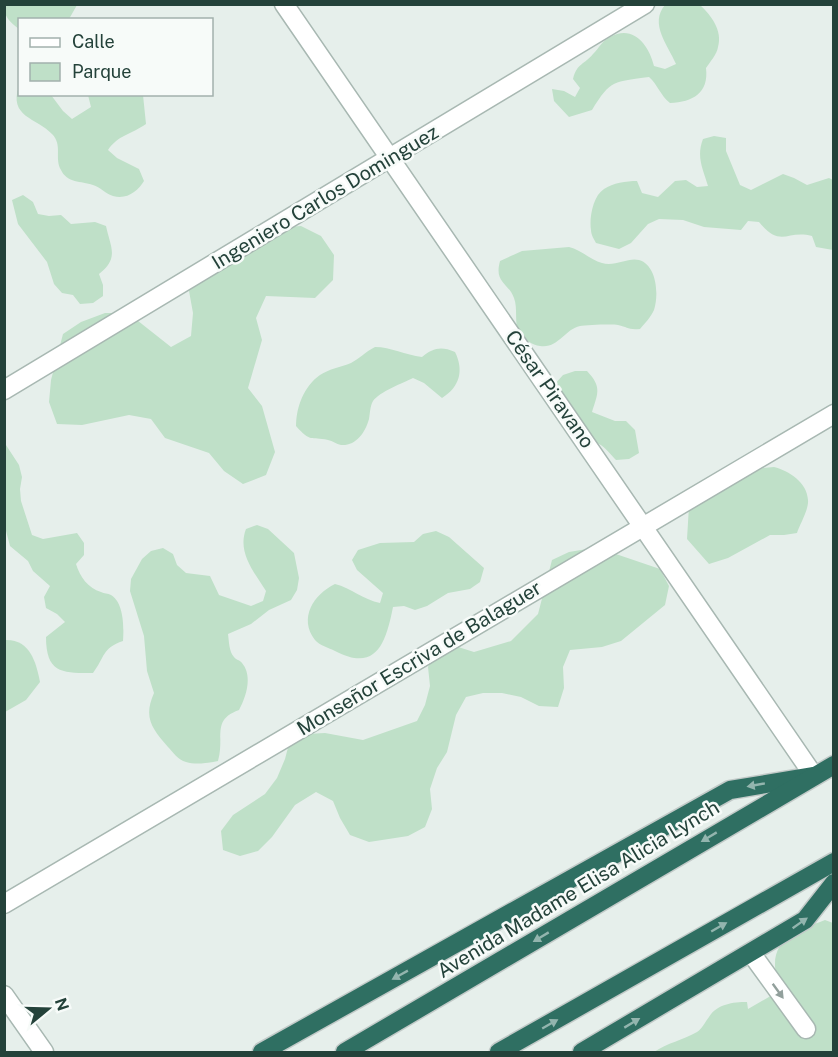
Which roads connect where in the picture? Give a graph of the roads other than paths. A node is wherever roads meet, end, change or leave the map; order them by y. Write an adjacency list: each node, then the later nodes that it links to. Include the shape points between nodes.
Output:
1 (284, 4): 3 (street, César Piravano)
2 (645, 4): 3 (street, Ingeniero Carlos Dominguez)
3 (390, 157): 4 (street, Ingeniero Carlos Dominguez); 6 (street, César Piravano)
4 (4, 390)
5 (834, 414): 6 (street, Monseñor Escriva de Balaguer)
6 (644, 525): 8 (street, César Piravano); 11 (street, Monseñor Escriva de Balaguer)
7 (834, 765): 8 (highway, Avenida Madame Elisa Alicia Lynch)
8 (814, 776): 16 (highway, one-way to 16, via 730,790); 17 (highway, Avenida Madame Elisa Alicia Lynch, one-way to 17)
9 (834, 862): 18 (highway, one-way to 9)
10 (834, 883): 12 (highway, one-way to 10, via 805,920)
11 (4, 904)
12 (751, 953): 14 (street, one-way to 14); 19 (highway, one-way to 12)
13 (4, 995): 15 (street)
14 (806, 1029)
15 (44, 1053)
16 (262, 1053)
17 (345, 1053)
18 (499, 1053)
19 (582, 1053)

